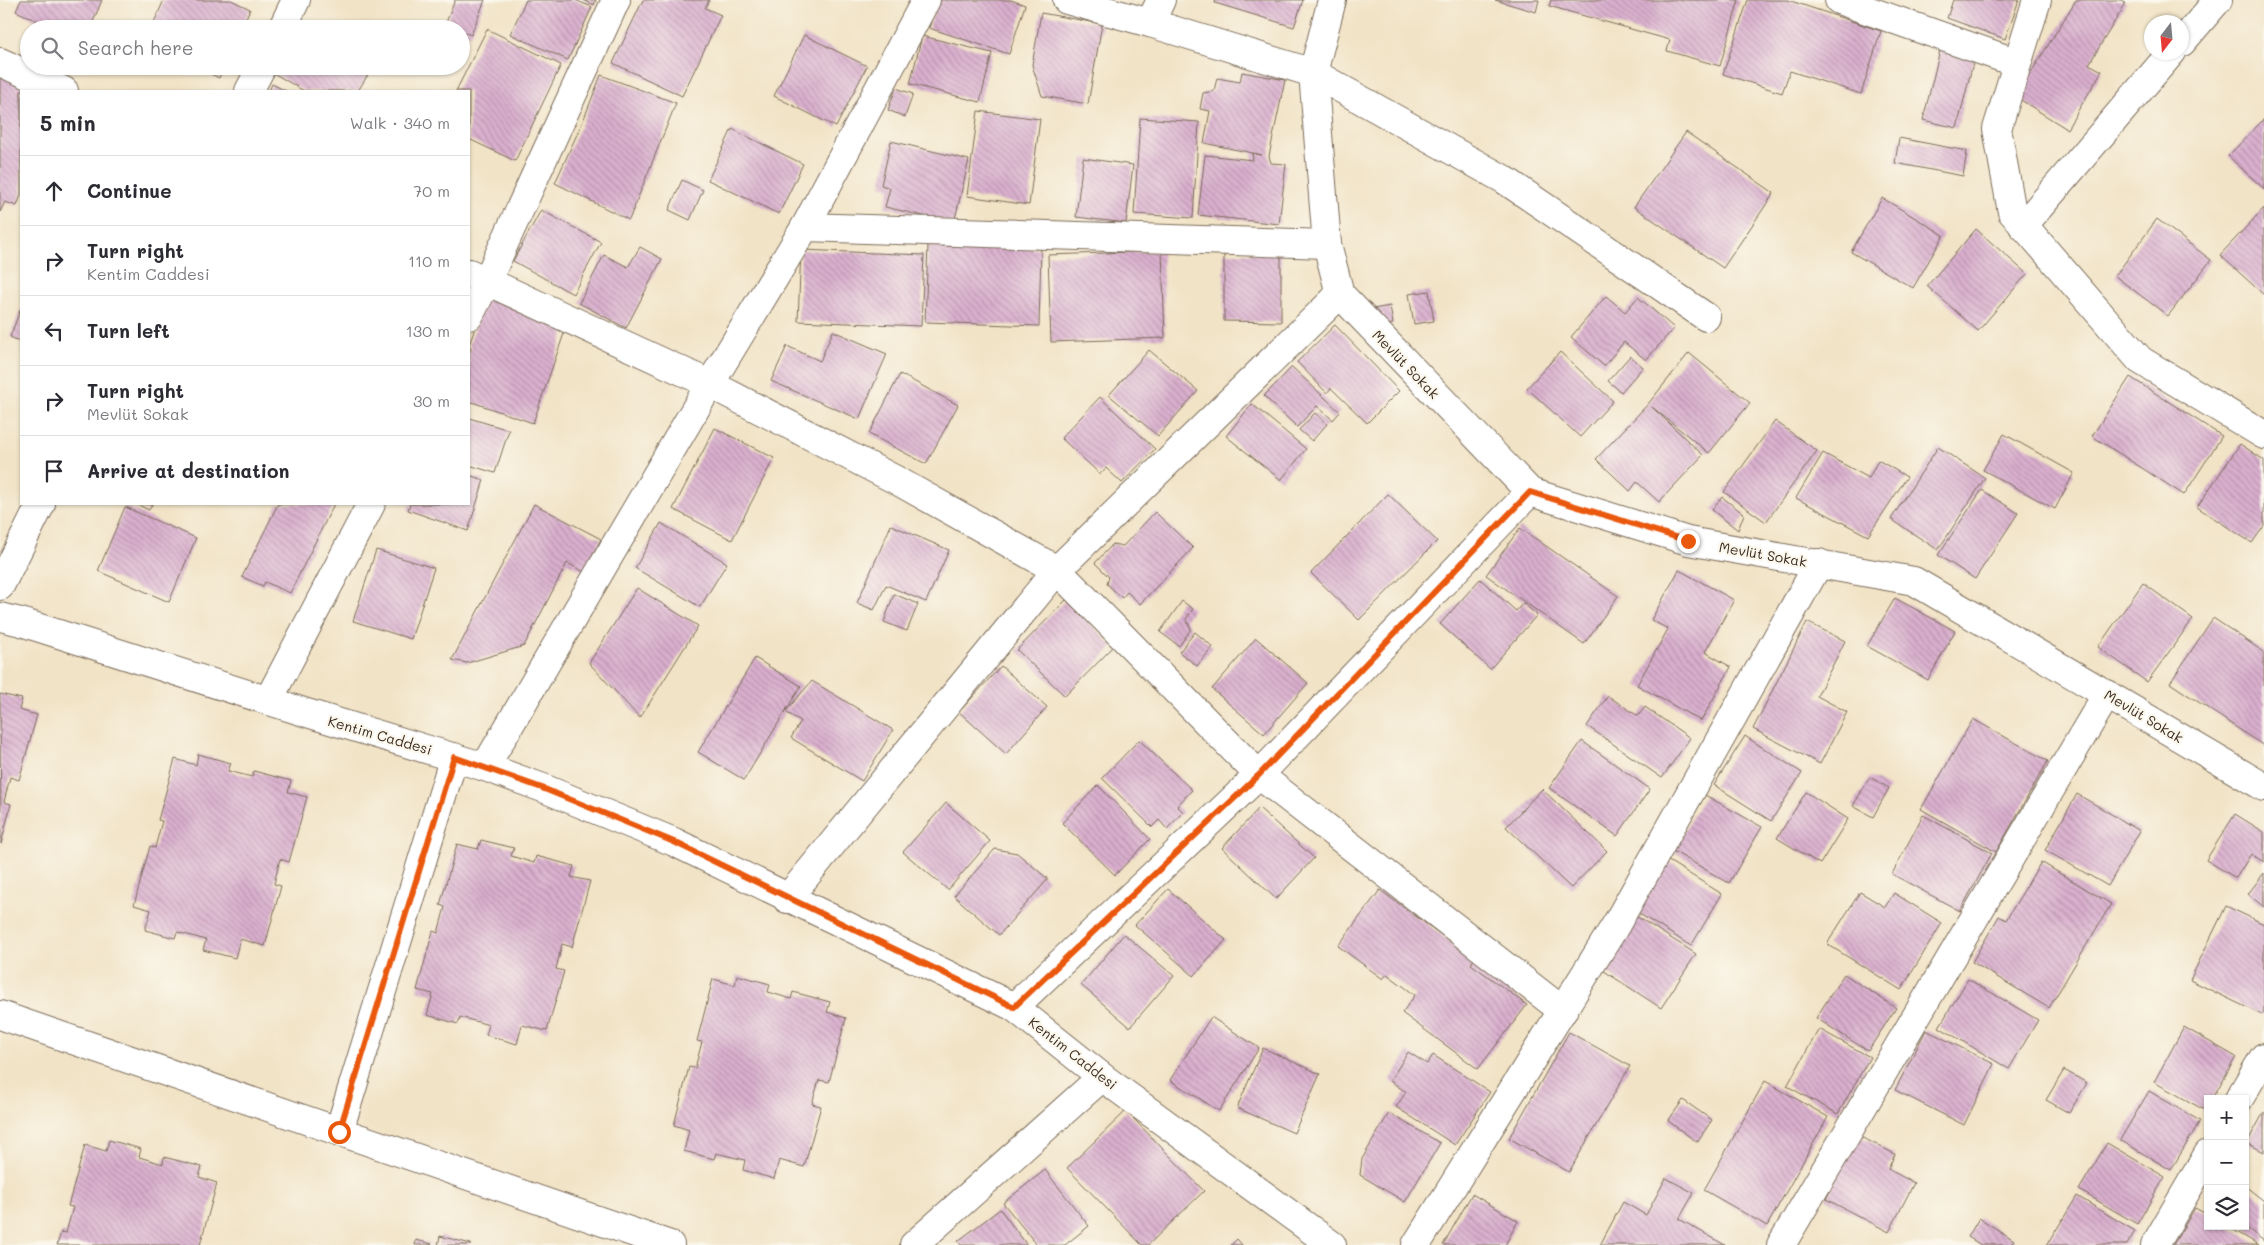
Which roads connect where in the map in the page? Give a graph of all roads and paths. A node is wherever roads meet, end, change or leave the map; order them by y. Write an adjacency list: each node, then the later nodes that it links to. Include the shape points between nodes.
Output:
1 (296, 0): 10 (street)
2 (616, 0): 24 (street)
3 (926, 0): 22 (street)
4 (1067, 0): 9 (street)
5 (1332, 0): 16 (street, Mevlüt Sokak)
6 (1838, 0): 14 (street)
7 (2037, 0): 14 (street)
8 (2218, 0): 11 (street)
9 (1156, 11): 16 (street)
10 (286, 20)
11 (2189, 34)
12 (2165, 60): 21 (street)
13 (0, 62): 15 (street)
14 (2017, 63): 21 (street, via 1997,129 2012,212)
15 (20, 71)
16 (1313, 73): 23 (street, Mevlüt Sokak); 27 (street, via 1505,180)
17 (29, 75): 19 (street)
18 (257, 75): 20 (street)
19 (62, 90)
20 (250, 90)
21 (2024, 226): 29 (street, via 2140,360)
22 (805, 227): 23 (street); 28 (street)
23 (1326, 244): 25 (street, Mevlüt Sokak)
24 (478, 277): 26 (street); 28 (street)
25 (1340, 294): 30 (street, Mevlüt Sokak); 34 (street)
26 (470, 312)
27 (1706, 317)
28 (710, 384): 34 (street, via 896,480); 40 (street)
29 (2264, 435)
30 (1530, 492): 33 (street, Mevlüt Sokak, via 1688,541); 41 (street)
31 (40, 505): 35 (street)
32 (370, 505): 38 (street)
33 (1819, 563): 37 (street, Mevlüt Sokak, via 1914,581); 45 (street, via 1617,923)
34 (1057, 570): 41 (street); 43 (street)
35 (0, 586)
36 (0, 617): 38 (street, Kentim Caddesi)
37 (2107, 694): 42 (street, Mevlüt Sokak); 56 (street)
38 (268, 701): 39 (street, Kentim Caddesi)
39 (454, 757): 40 (street, Kentim Caddesi); 50 (street)
40 (485, 767): 43 (street, Kentim Caddesi, via 674,842)
41 (1259, 775): 44 (street); 45 (street)
42 (2264, 788)
43 (787, 898): 44 (street, Kentim Caddesi)
44 (1014, 1007): 48 (street, Kentim Caddesi)
45 (1562, 1011): 55 (street)
46 (0, 1015): 50 (street)
47 (2264, 1057): 49 (street)
48 (1102, 1077): 53 (street); 54 (street, Kentim Caddesi)
49 (2241, 1095)
50 (339, 1132): 52 (street)
51 (2204, 1161): 57 (street)
52 (670, 1245)
53 (914, 1245)
54 (1332, 1245)
55 (1416, 1245)
56 (1781, 1245)
57 (2155, 1245)

